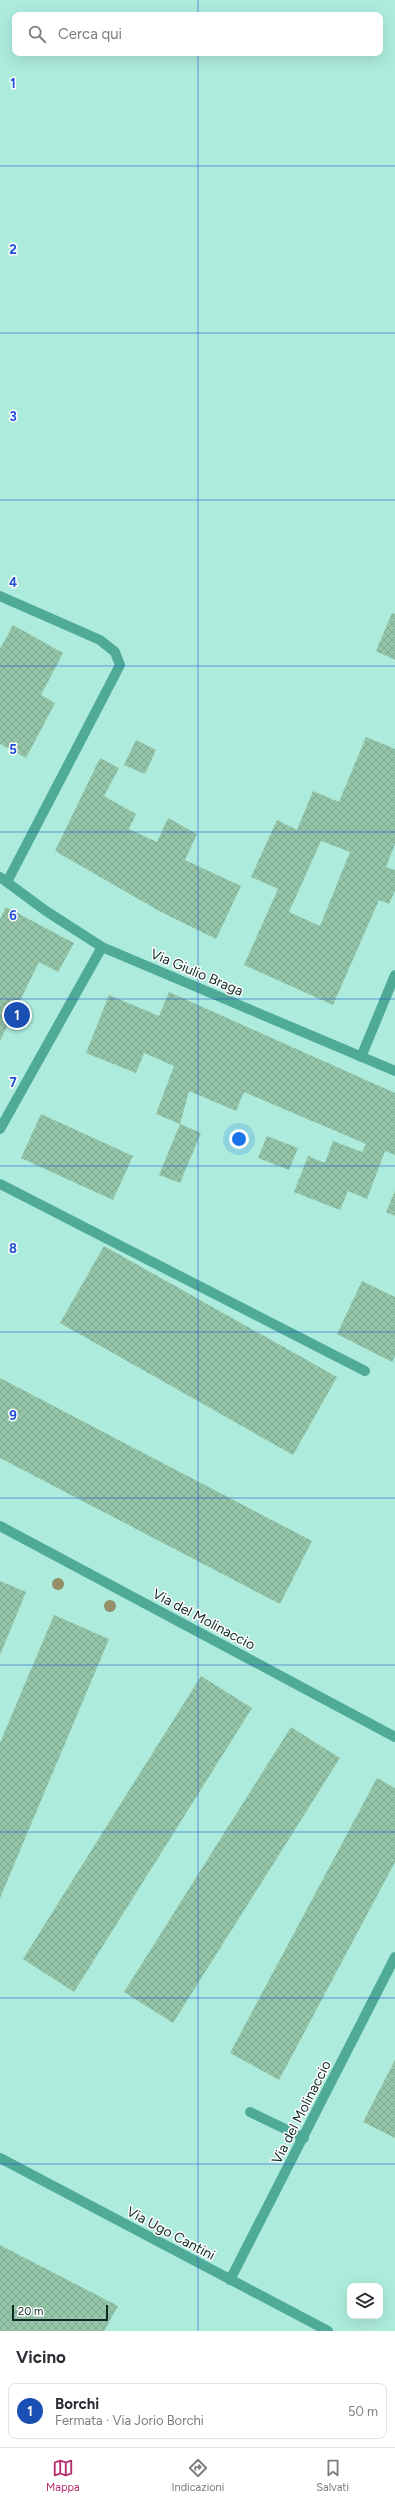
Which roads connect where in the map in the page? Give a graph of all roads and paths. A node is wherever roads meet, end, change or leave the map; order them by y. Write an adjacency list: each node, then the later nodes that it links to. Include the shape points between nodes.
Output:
1 (0, 596): 2 (street, via 100,640 116,652 120,665)
2 (4, 880): 3 (street, Via Giulio Braga)
3 (102, 947): 5 (street, Via Giulio Braga); 7 (street)
4 (395, 976): 5 (street)
5 (361, 1056): 6 (street, Via Giulio Braga)
6 (395, 1071)
7 (0, 1129)
8 (0, 1184): 9 (street)
9 (365, 1371)
10 (0, 1526): 11 (street, Via del Molinaccio)
11 (395, 1736)
12 (395, 1957): 14 (street, Via del Molinaccio)
13 (250, 2112): 14 (street)
14 (304, 2138): 16 (street, Via del Molinaccio)
15 (0, 2158): 16 (street, Via Ugo Cantini)
16 (230, 2280): 17 (street, Via Ugo Cantini)
17 (328, 2331)

